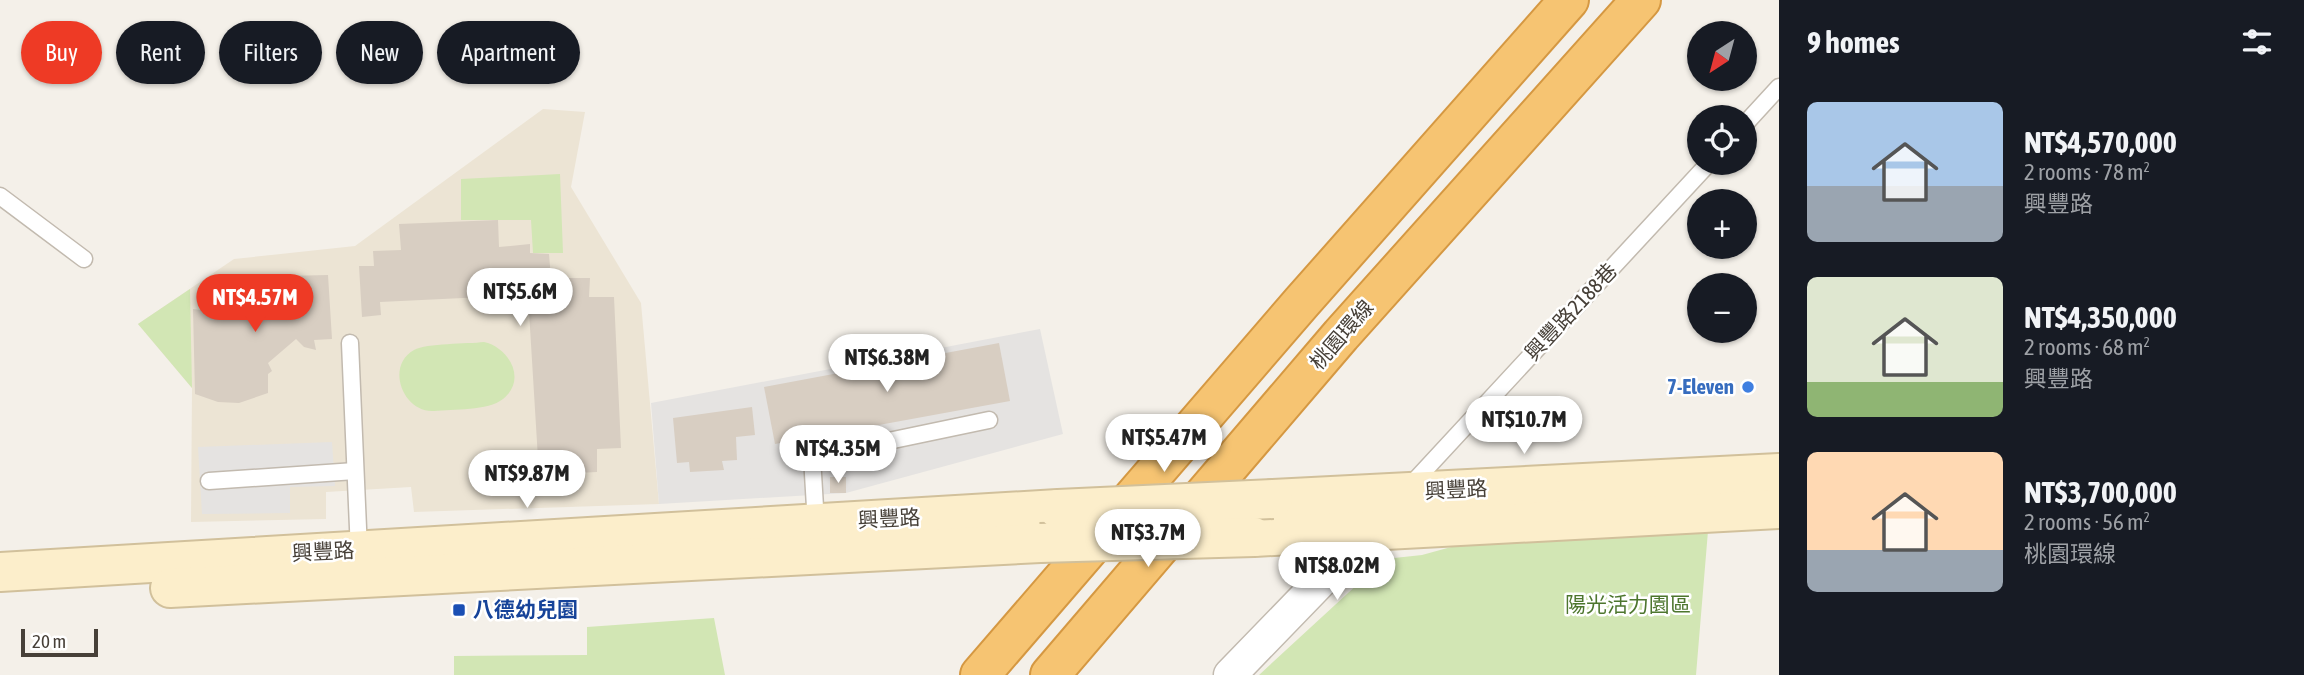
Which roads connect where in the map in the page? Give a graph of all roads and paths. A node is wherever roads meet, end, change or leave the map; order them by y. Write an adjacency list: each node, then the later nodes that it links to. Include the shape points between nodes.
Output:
1 (1569, 0): 20 (highway)
2 (1641, 0): 21 (highway, 桃園環線, via 1341,335)
3 (1779, 87): 4 (lane)
4 (1757, 111)
5 (1698, 175): 13 (lane, 興豐路2188巷)
6 (0, 196): 7 (lane)
7 (85, 260)
8 (350, 343): 10 (lane)
9 (989, 420): 16 (lane, via 812,457)
10 (355, 471): 12 (lane); 17 (lane)
11 (1779, 473): 13 (main road, 興豐路)
12 (209, 481)
13 (1405, 492): 15 (street); 16 (main road, 興豐路, bridge, via 1058,509)
14 (1779, 509): 15 (main road, 興豐路)
15 (1371, 530): 16 (main road, 興豐路, bridge, via 1040,542); 22 (street)
16 (816, 539): 17 (main road, 興豐路)
17 (360, 564): 18 (main road, 興豐路); 19 (main road, 興豐路)
18 (0, 572)
19 (0, 597)
20 (980, 675)
21 (1050, 675)
22 (1230, 675)

